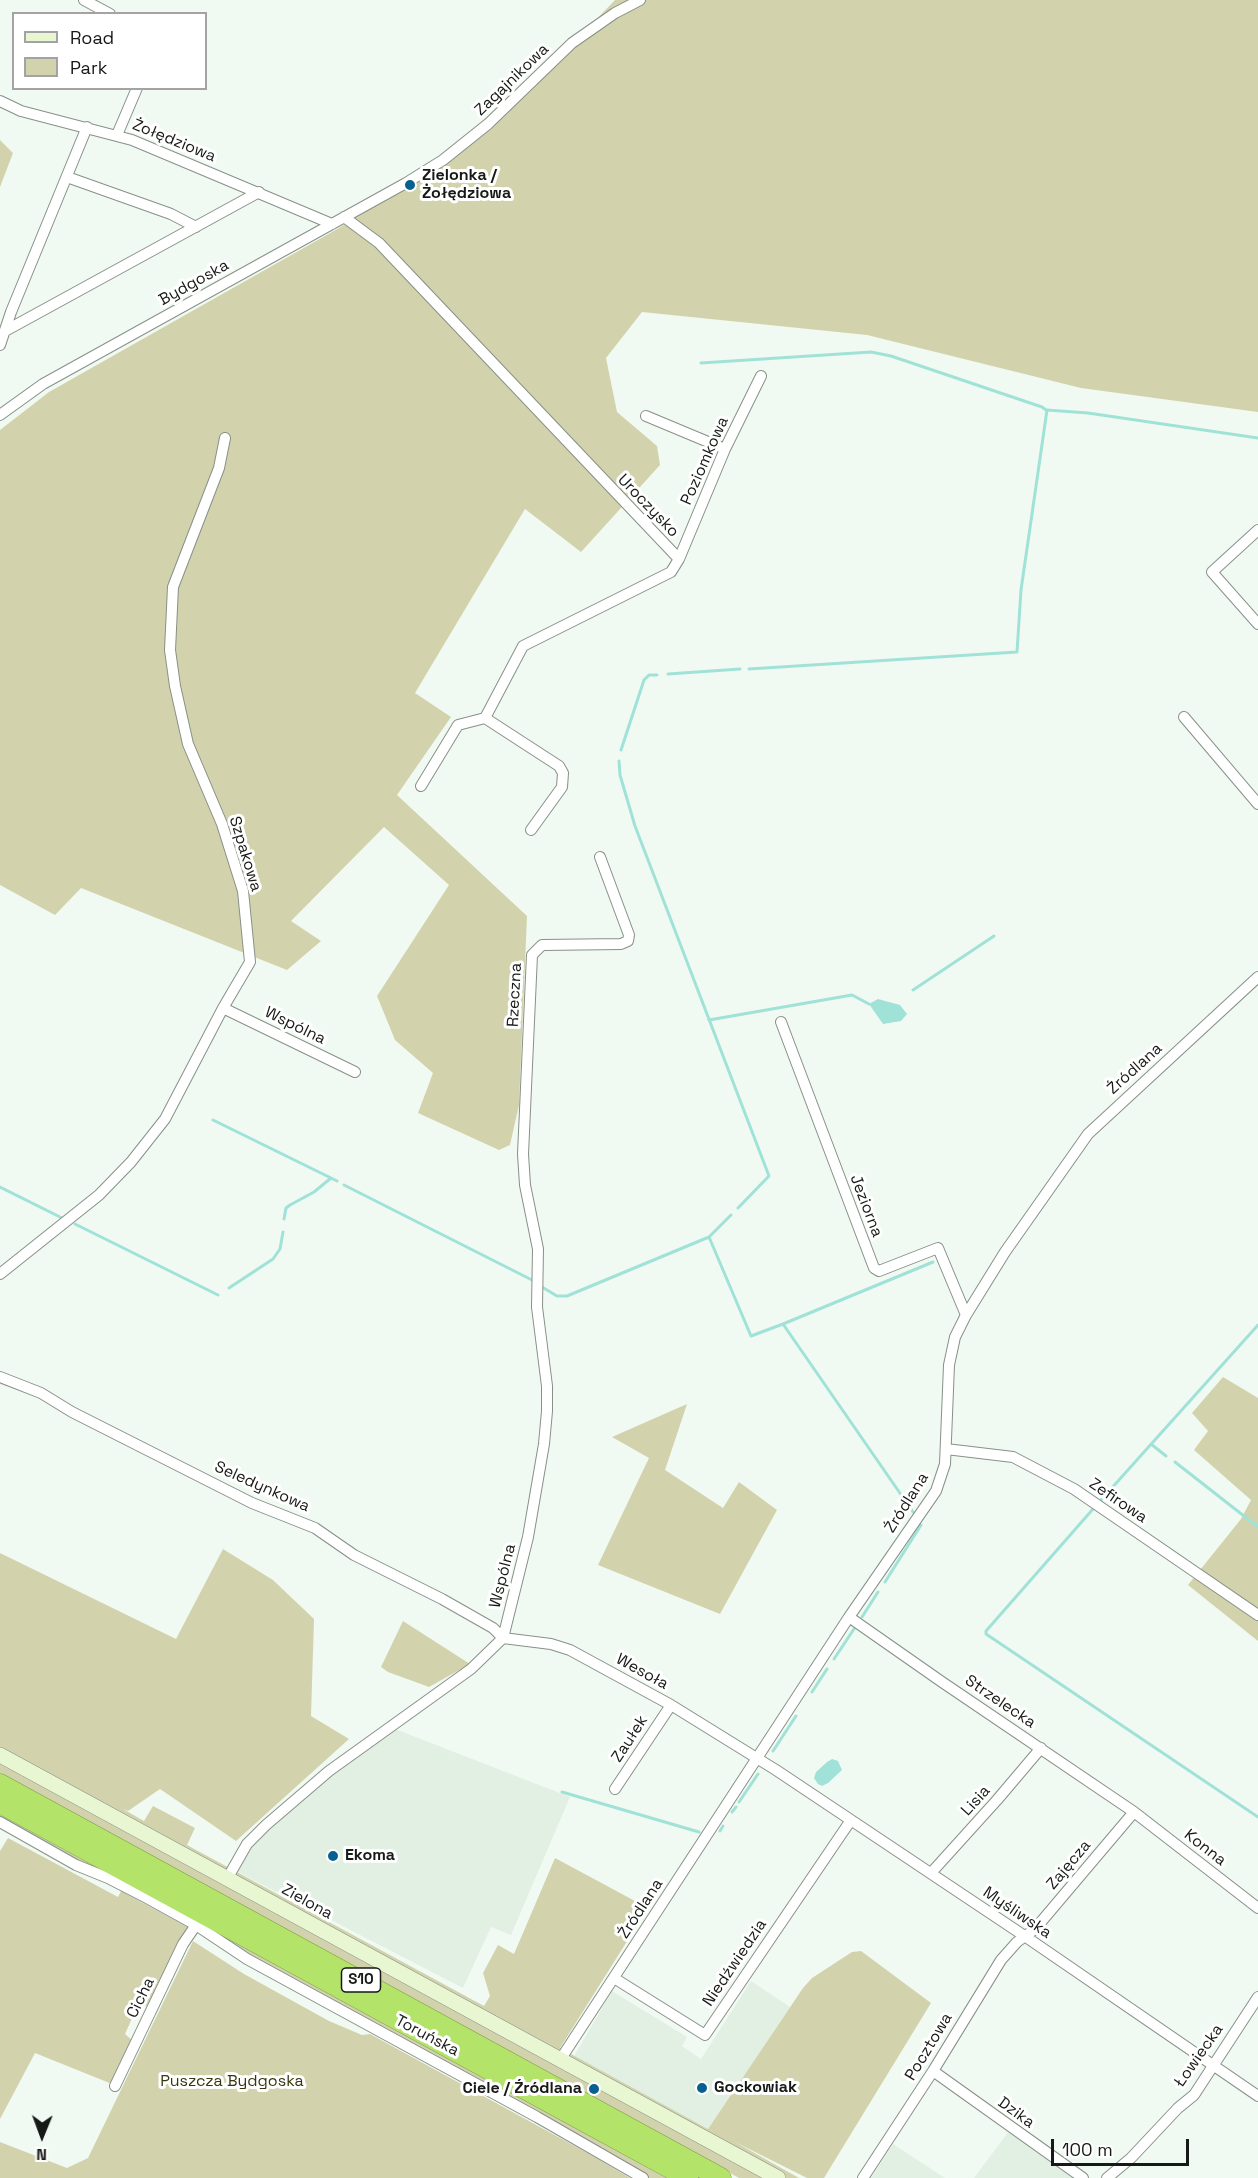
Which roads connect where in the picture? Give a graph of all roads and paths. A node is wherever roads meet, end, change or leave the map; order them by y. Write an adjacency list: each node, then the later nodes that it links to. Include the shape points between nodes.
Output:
1 (84, 0): 4 (street)
2 (612, 0): 5 (street)
3 (640, 0): 5 (street, Zagajnikowa)
4 (106, 12)
5 (615, 13): 11 (street, Zagajnikowa, via 561,53 466,143)
6 (136, 90): 9 (street)
7 (0, 101): 8 (street, Żołędziowa, via 21,111)
8 (87, 127): 9 (street, Żołędziowa); 10 (street)
9 (117, 135): 12 (street, Żołędziowa)
10 (67, 177): 15 (street, via 171,214); 16 (street)
11 (406, 183): 13 (street, Bydgoska)
12 (260, 192): 14 (street, Żołędziowa); 15 (street)
13 (344, 217): 14 (street, Bydgoska); 24 (street, Uroczysko, via 379,243)
14 (332, 224): 19 (street, Bydgoska, via 43,384)
15 (195, 227): 16 (street)
16 (5, 331): 17 (street)
17 (0, 345)
18 (761, 375): 22 (street, Poziomkowa)
19 (0, 415)
20 (646, 416): 22 (street)
21 (225, 438): 33 (street, Szpakowa, via 219,468 173,587 170,633 175,686 188,744 222,824 243,891 250,962)
22 (725, 449): 24 (street, Poziomkowa)
23 (1258, 530): 25 (street, via 1212,572)
24 (679, 559): 27 (street, Uroczysko, via 671,572 523,646)
25 (1258, 624)
26 (1184, 717): 29 (street)
27 (485, 718): 28 (street, via 458,725); 30 (street, via 560,766 563,773 562,787)
28 (421, 786)
29 (1258, 804)
30 (531, 830)
31 (600, 857): 36 (street, Rzeczna, via 628,941 542,945 532,955)
32 (1258, 977): 38 (street, Źródlana, via 1088,1134)
33 (223, 1008): 35 (street, Wspólna); 37 (street, Szpakowa, via 165,1119 131,1162 99,1195)
34 (781, 1022): 38 (street, Jeziorna, via 874,1268 879,1271 938,1248)
35 (355, 1072)
36 (524, 1154): 43 (street, Wspólna, via 525,1185 538,1249 537,1307 548,1411 528,1537)
37 (0, 1274)
38 (966, 1315): 40 (street, Źródlana, via 951,1353)
39 (0, 1377): 43 (street, Seledynkowa, via 41,1393 252,1503 315,1528 354,1555 442,1599 493,1628)
40 (946, 1449): 41 (street, Zefirowa, via 1013,1457 1074,1489); 42 (street, Źródlana, via 936,1491)
41 (1258, 1615)
42 (849, 1617): 45 (street, Strzelecka); 47 (street, Źródlana)
43 (503, 1638): 44 (street, Wesoła, via 570,1650); 55 (street, via 471,1668 329,1771 275,1817 247,1844)
44 (670, 1705): 47 (street, Wesoła); 49 (street, Zaułek)
45 (1041, 1748): 51 (street, Strzelecka); 54 (street, Lisia)
46 (0, 1755): 55 (street, Zielona)
47 (757, 1759): 52 (street, Myśliwska); 59 (street, Źródlana)
48 (0, 1784): 68 (highway, S10)
49 (615, 1790)
50 (0, 1803): 67 (highway, S10)
51 (1134, 1812): 56 (street, Konna); 58 (street, Zajęcza)
52 (851, 1820): 54 (street, Myśliwska); 59 (street, Niedźwiedzia, via 705,2035)
53 (0, 1822): 57 (street)
54 (931, 1874): 58 (street, Myśliwska)
55 (227, 1879): 61 (street, Zielona)
56 (1258, 1908)
57 (196, 1925): 64 (street, Cicha, via 183,1944); 66 (street, Toruńska, via 247,1959)
58 (1026, 1937): 62 (street, Myśliwska); 63 (street, Pocztowa, via 1001,1960)
59 (614, 1978): 61 (street, Źródlana)
60 (1258, 1997): 62 (street, Łowiecka)
61 (560, 2060): 69 (street, Zielona)
62 (1213, 2064): 65 (street, Myśliwska); 72 (street, Łowiecka, via 1194,2094)
63 (933, 2071): 70 (street, Pocztowa); 71 (street, Dzika)
64 (115, 2086)
65 (1258, 2096)
66 (643, 2178)
67 (688, 2178)
68 (721, 2178)
69 (778, 2178)
70 (863, 2178)
71 (1083, 2178)
72 (1107, 2178)

